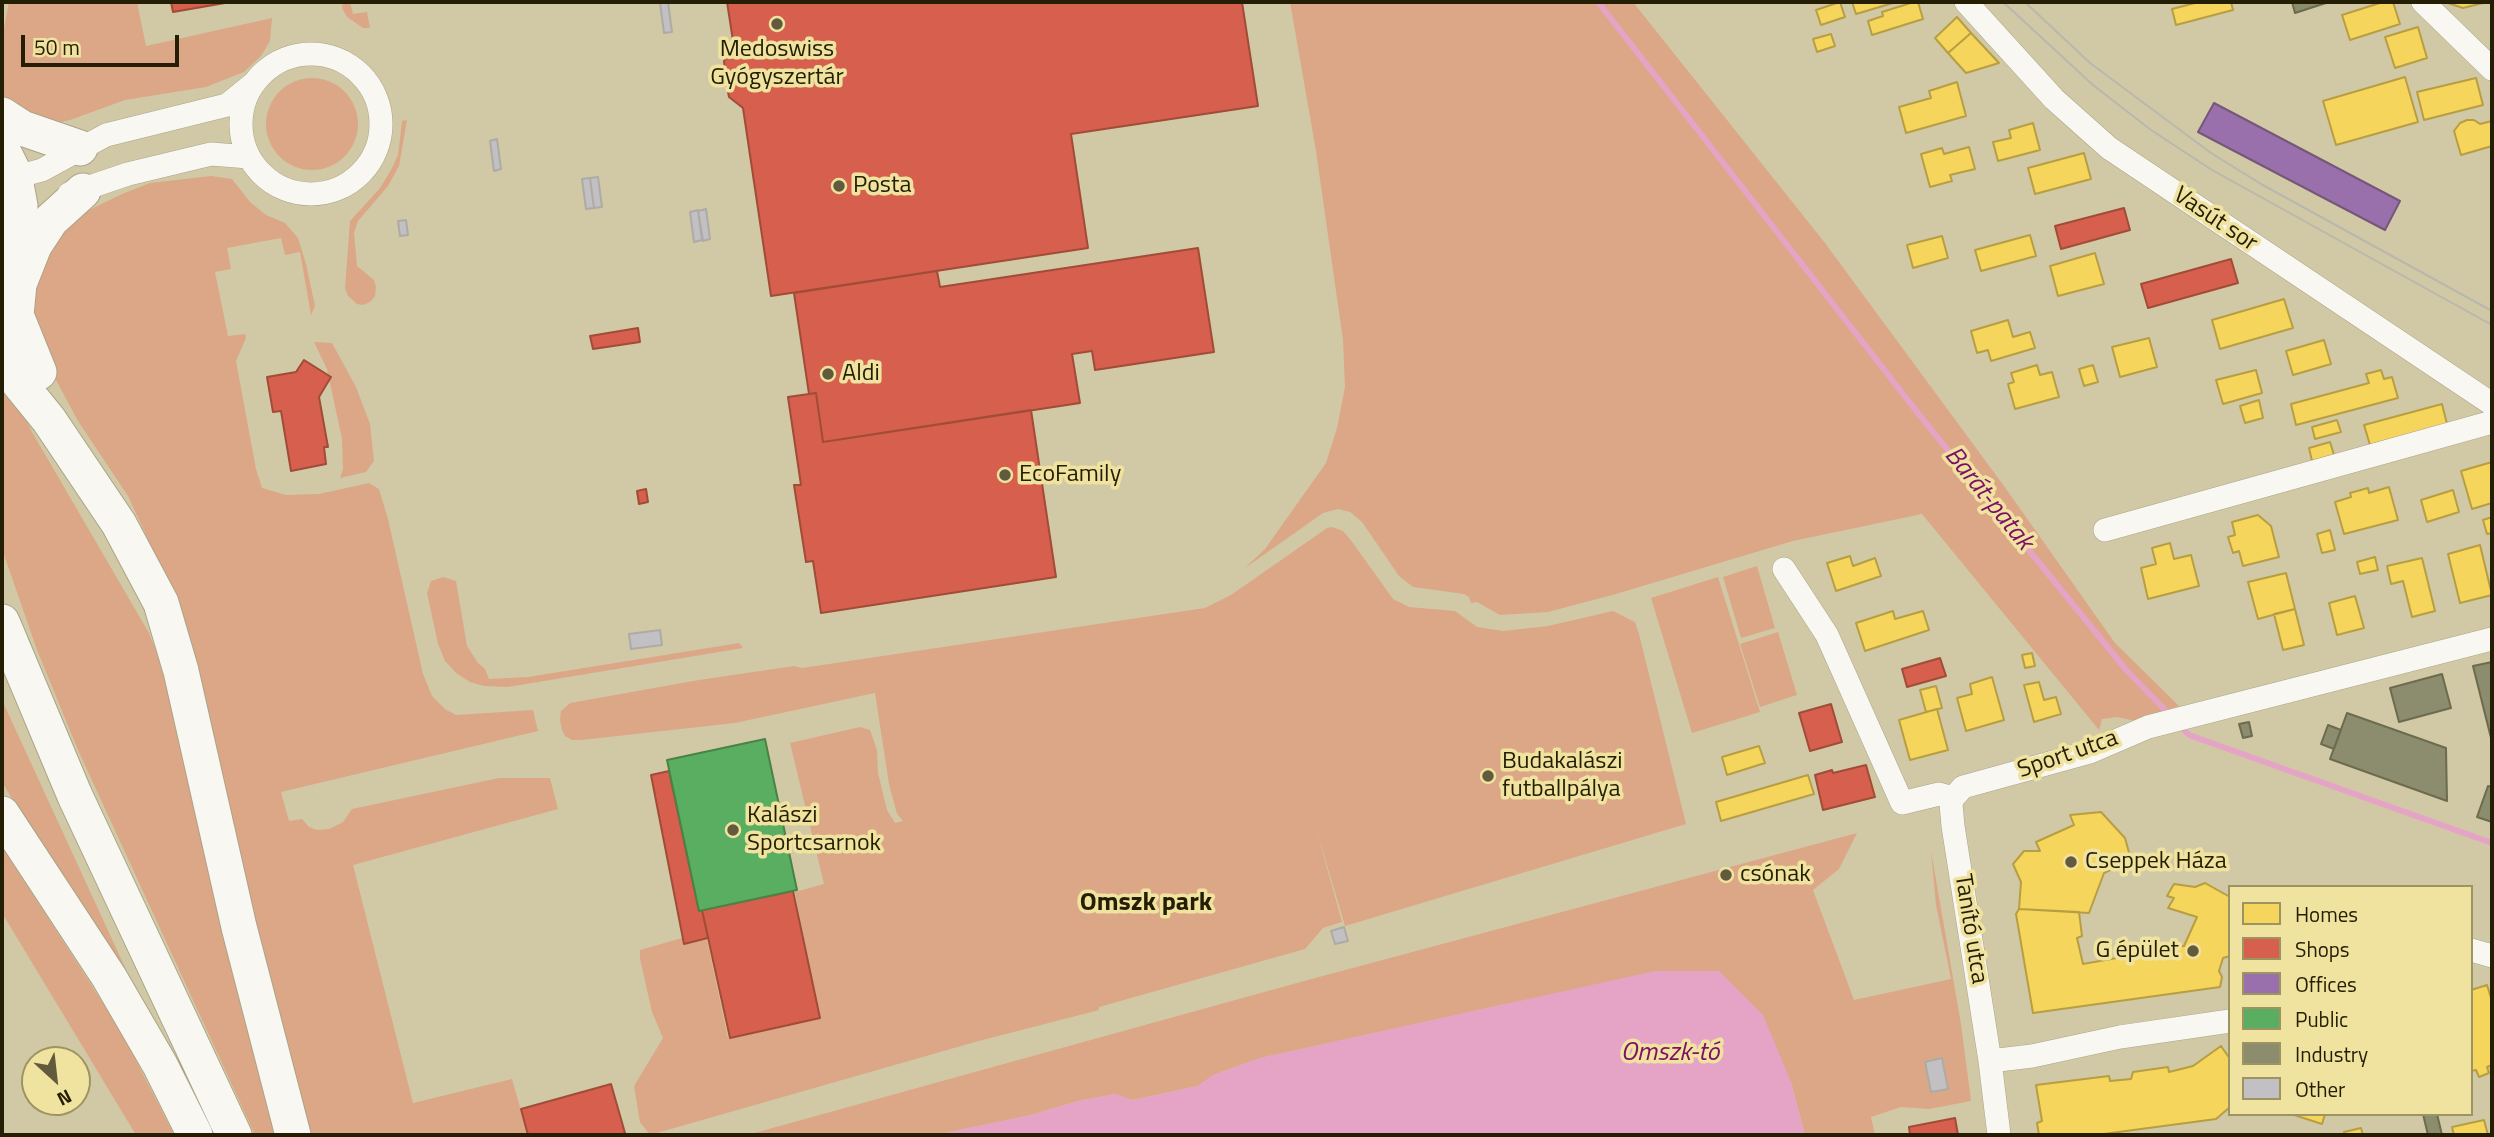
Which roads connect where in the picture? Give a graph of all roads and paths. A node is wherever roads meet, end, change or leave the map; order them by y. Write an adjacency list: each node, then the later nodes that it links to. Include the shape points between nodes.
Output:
1 (1966, 2): 14 (street, Vasút sor, via 2054,99 2109,148)
2 (2423, 2): 3 (street)
3 (2492, 69)
4 (255, 83): 6 (street, via 227,105 106,135); 7 (street, via 242,116); 7 (street, via 274,65 300,55 339,60 372,88 381,113 381,135 374,156 359,176 318,194 282,188 263,175)
5 (2, 115): 6 (main road, via 22,128)
6 (80, 148): 8 (street, via 61,172 36,183)
7 (249, 157): 9 (street, via 211,154 128,174)
8 (6, 172): 10 (main road)
9 (83, 191): 10 (street, via 42,206); 15 (main road, via 51,220 34,246 16,293 16,315 39,374)
10 (6, 234): 11 (main road)
11 (2, 265)
12 (2, 307): 15 (main road, via 9,334)
13 (2, 345): 15 (main road, via 19,383)
14 (2492, 404)
15 (49, 420): 29 (main road, via 119,524 161,603)
16 (2492, 422): 17 (street)
17 (2105, 530)
18 (1784, 569): 21 (street, Sport utca, via 1827,635 1902,803 1939,794)
19 (2, 622): 28 (main road, via 75,796)
20 (2492, 639): 21 (street, Sport utca, via 2148,727 2090,752 1963,787)
21 (1953, 798): 26 (street, Tanító utca, via 1953,826)
22 (2, 814): 27 (main road, via 109,977)
23 (2473, 951): 24 (street)
24 (2492, 956)
25 (2228, 1021): 26 (street)
26 (1990, 1061): 30 (street, Tanító utca)
27 (195, 1135)
28 (234, 1135)
29 (293, 1135)
30 (1999, 1135)

